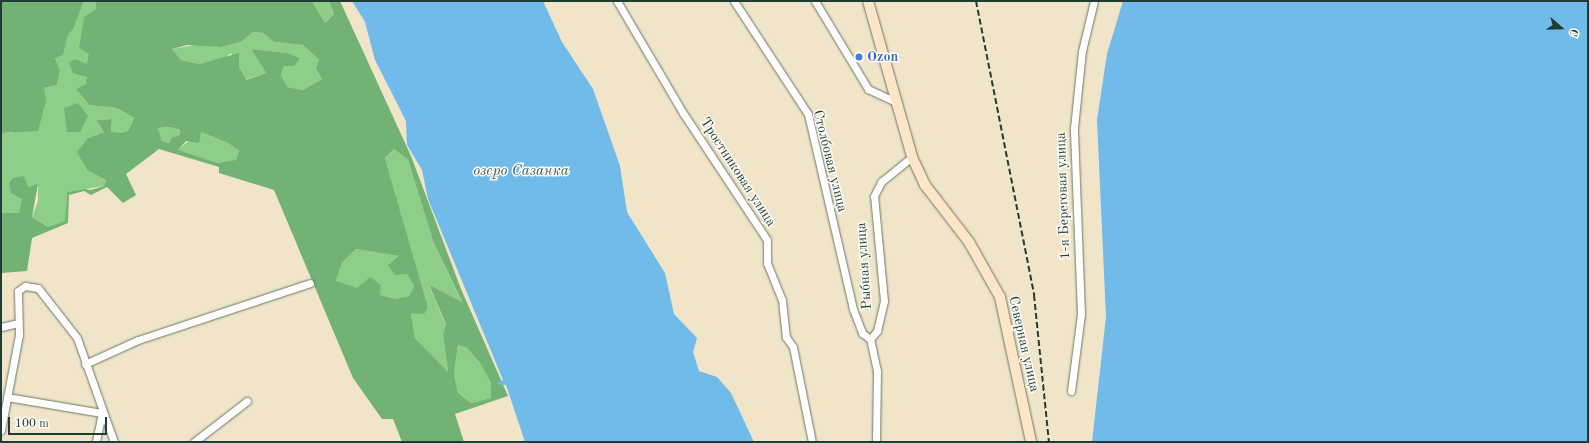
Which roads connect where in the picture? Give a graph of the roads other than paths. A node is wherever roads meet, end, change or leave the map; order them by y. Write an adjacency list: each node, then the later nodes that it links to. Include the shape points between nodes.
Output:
1 (617, 1): 21 (street, Тростниковая улица, via 660,68 683,113 767,240 767,263 782,300 786,337 793,346)
2 (734, 1): 11 (street, Столбовая улица, via 808,114 853,309 862,333)
3 (815, 1): 6 (street, via 868,89)
4 (868, 1): 6 (street)
5 (1094, 1): 13 (street, 1-я Береговая улица, via 1082,51 1074,128 1081,314)
6 (896, 102): 7 (street)
7 (912, 157): 11 (street, Рыбная улица, via 881,182 874,196 875,236 884,301 877,331); 23 (street, Северная улица, via 925,185 969,242 1000,297)
8 (310, 283): 12 (street, via 138,340)
9 (18, 323): 10 (street); 12 (street, via 18,291 25,286 38,288 76,338); 14 (street)
10 (1, 327)
11 (870, 339): 22 (street, via 877,371)
12 (85, 364): 16 (street)
13 (1071, 391)
14 (7, 397): 16 (street); 17 (street)
15 (247, 402): 20 (street)
16 (102, 413): 18 (street); 19 (street)
17 (1, 430)
18 (96, 442)
19 (114, 442)
20 (194, 442)
21 (812, 442)
22 (876, 442)
23 (1031, 442)

